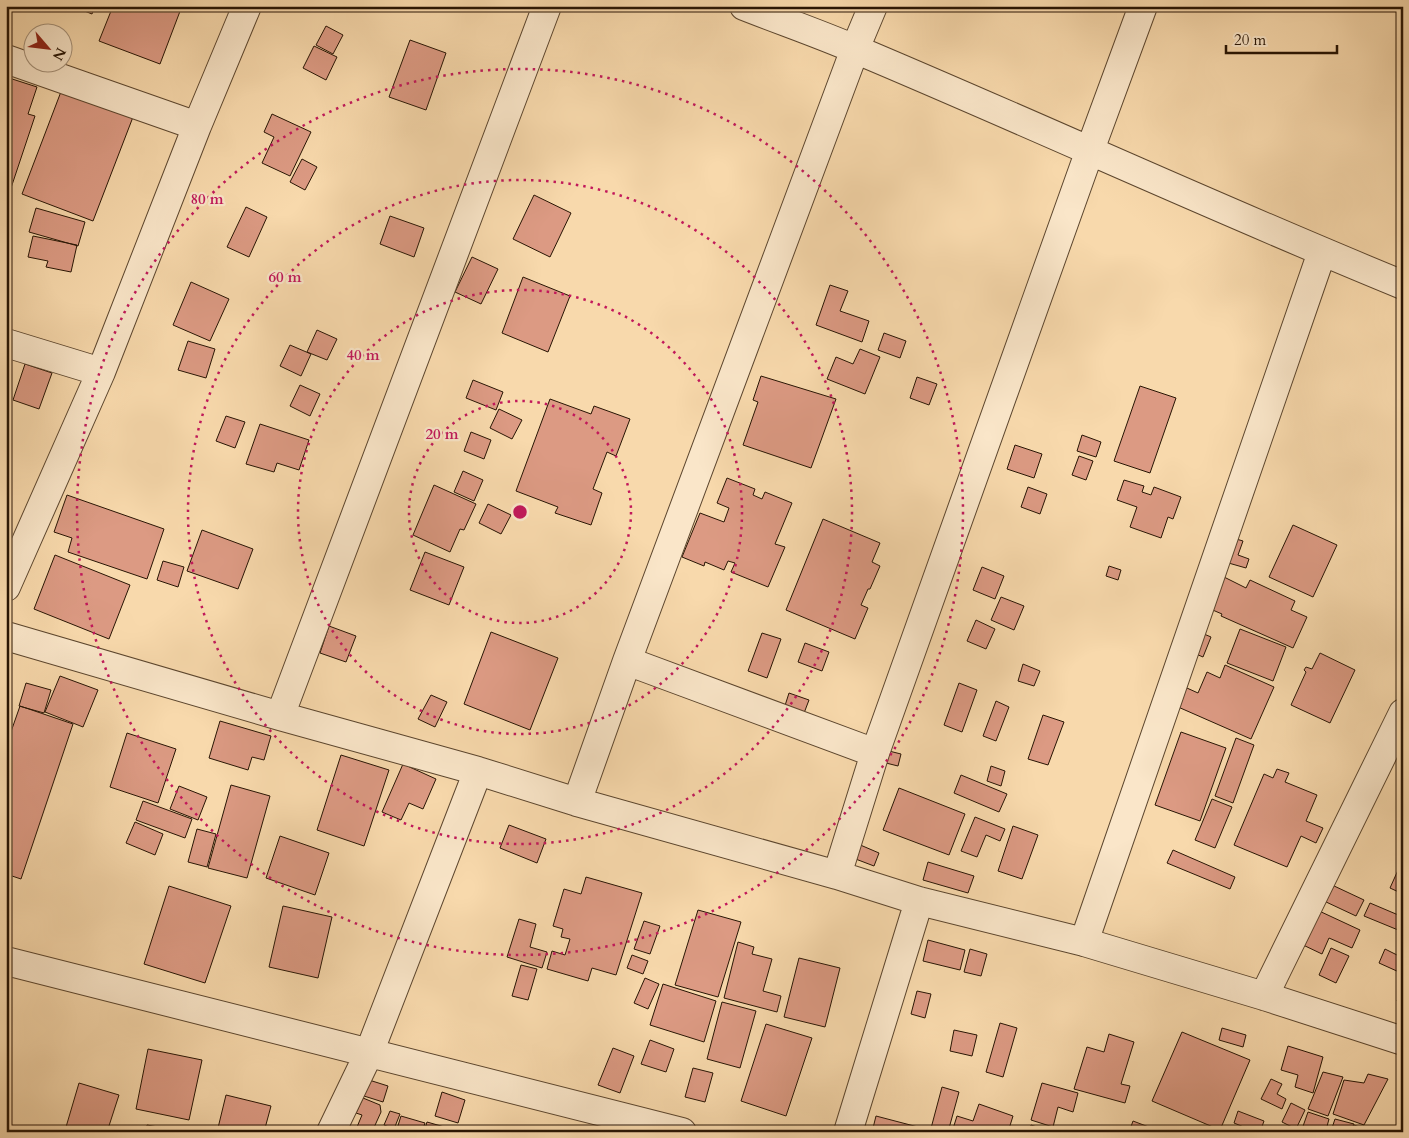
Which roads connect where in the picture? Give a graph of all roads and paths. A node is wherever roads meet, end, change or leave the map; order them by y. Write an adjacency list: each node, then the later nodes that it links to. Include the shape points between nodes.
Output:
1 (247, 6): 8 (street)
2 (547, 6): 18 (street)
3 (744, 6): 6 (street)
4 (874, 6): 6 (street)
5 (1143, 6): 9 (street)
6 (855, 49): 9 (street); 16 (street)
7 (6, 59): 8 (street)
8 (197, 126): 13 (street)
9 (1090, 150): 10 (street); 19 (street)
10 (1322, 252): 11 (street); 24 (street)
11 (1403, 285)
12 (6, 343): 13 (street)
13 (101, 372): 14 (street)
14 (6, 587)
15 (6, 636): 18 (street)
16 (627, 661): 19 (street); 21 (street)
17 (1403, 713): 26 (street)
18 (280, 716): 20 (street)
19 (875, 753): 22 (street)
20 (478, 770): 21 (street); 28 (street)
21 (577, 802): 22 (street)
22 (837, 875): 23 (street)
23 (918, 901): 24 (street); 31 (street)
24 (1084, 942): 26 (street)
25 (6, 961): 28 (street)
26 (1264, 996): 27 (street)
27 (1403, 1040)
28 (369, 1053): 29 (street); 30 (street)
29 (332, 1132)
30 (682, 1132)
31 (848, 1132)

